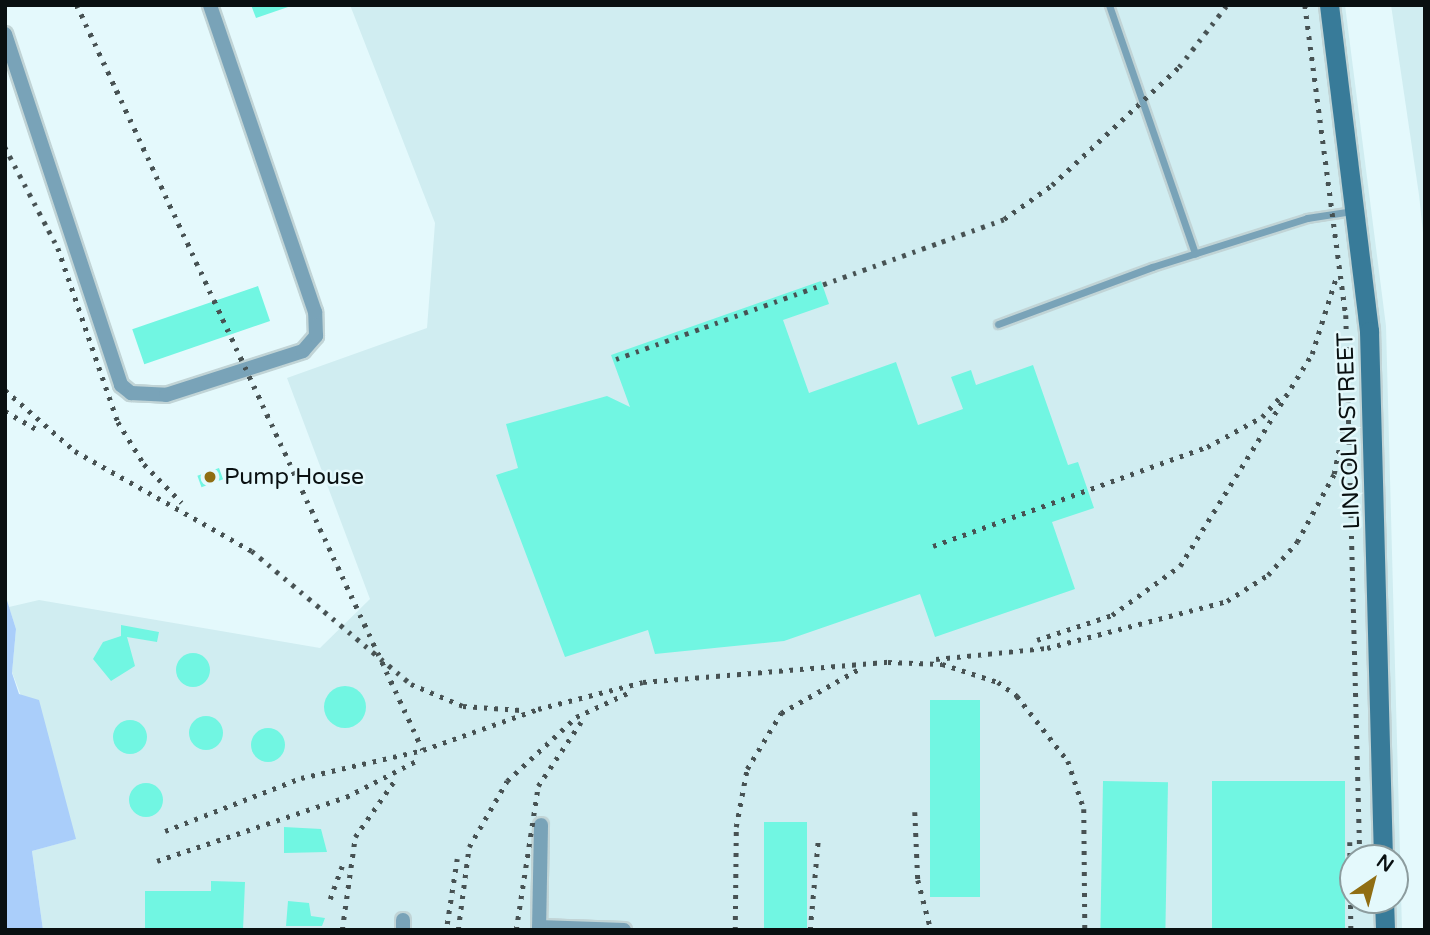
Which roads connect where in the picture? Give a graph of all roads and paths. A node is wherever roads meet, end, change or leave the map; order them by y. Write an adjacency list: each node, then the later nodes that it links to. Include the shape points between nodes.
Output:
1 (210, 5): 4 (street, via 315,312 316,336 303,351 166,395 131,393 121,384)
2 (1109, 5): 6 (lane)
3 (1329, 5): 5 (main road, LINCOLN STREET)
4 (5, 34)
5 (1359, 211): 6 (lane, via 1307,218); 9 (main road, LINCOLN STREET, via 1377,477)
6 (1195, 254): 7 (lane)
7 (998, 324)
8 (541, 825): 10 (street)
9 (1383, 844)
10 (539, 928): 11 (street)
11 (624, 930)

